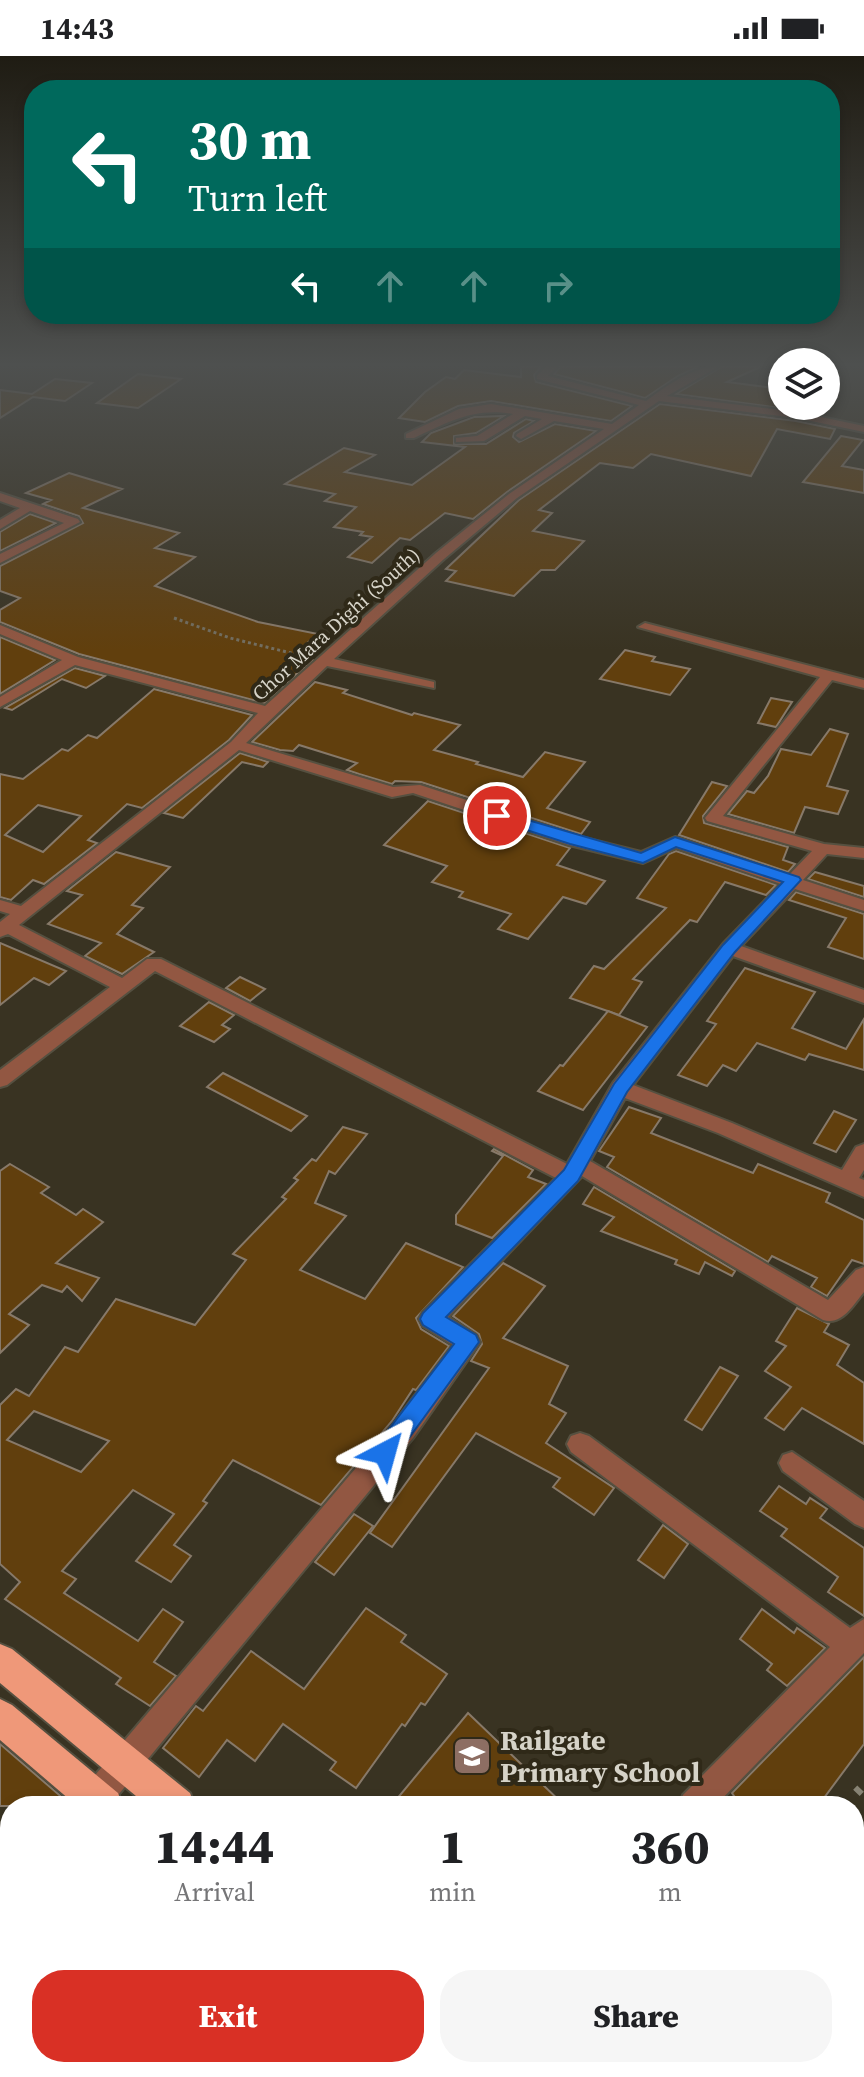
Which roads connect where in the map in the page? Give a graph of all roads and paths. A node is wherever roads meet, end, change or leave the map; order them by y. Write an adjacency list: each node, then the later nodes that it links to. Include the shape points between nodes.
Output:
1 (563, 461): 12 (street, Chor Mara Dighi (South), via 440,556)
2 (0, 497): 3 (street)
3 (29, 507): 4 (street); 5 (street, via 74,522)
4 (0, 528): 5 (street)
5 (25, 547): 6 (street)
6 (0, 559)
7 (22, 618): 10 (street)
8 (174, 618): 12 (path)
9 (645, 627): 13 (street)
10 (0, 628): 11 (street)
11 (73, 660): 16 (street); 17 (street)
12 (325, 661): 15 (street); 17 (street, Chor Mara Dighi (South))
13 (829, 675): 14 (street); 19 (street, via 713,818)
14 (864, 684)
15 (429, 685)
16 (0, 703)
17 (268, 711): 18 (street, Chor Mara Dighi (South))
18 (236, 745): 21 (street, via 392,792 414,788 643,858 675,842); 24 (street, Chor Mara Dighi (South))
19 (823, 849): 20 (street); 21 (street)
20 (864, 853)
21 (794, 880): 23 (street); 26 (street)
22 (0, 905): 24 (street)
23 (864, 906)
24 (25, 913): 25 (street, Chor Mara Dighi (South))
25 (4, 928): 27 (street)
26 (729, 948): 28 (street); 30 (street)
27 (123, 986): 29 (street); 32 (street, via 154,963)
28 (864, 997)
29 (0, 1080)
30 (620, 1088): 32 (street); 33 (street)
31 (864, 1152): 33 (street)
32 (574, 1170): 34 (street, via 831,1313); 41 (street, via 431,1319 468,1342 404,1430)
33 (856, 1184)
34 (864, 1276)
35 (580, 1444): 38 (street)
36 (792, 1463): 37 (street)
37 (864, 1516)
38 (858, 1640): 45 (street)
39 (0, 1661): 41 (highway)
40 (0, 1717): 42 (highway)
41 (126, 1764): 43 (street); 44 (highway)
42 (93, 1796)
43 (104, 1796)
44 (165, 1796)
45 (704, 1796)

